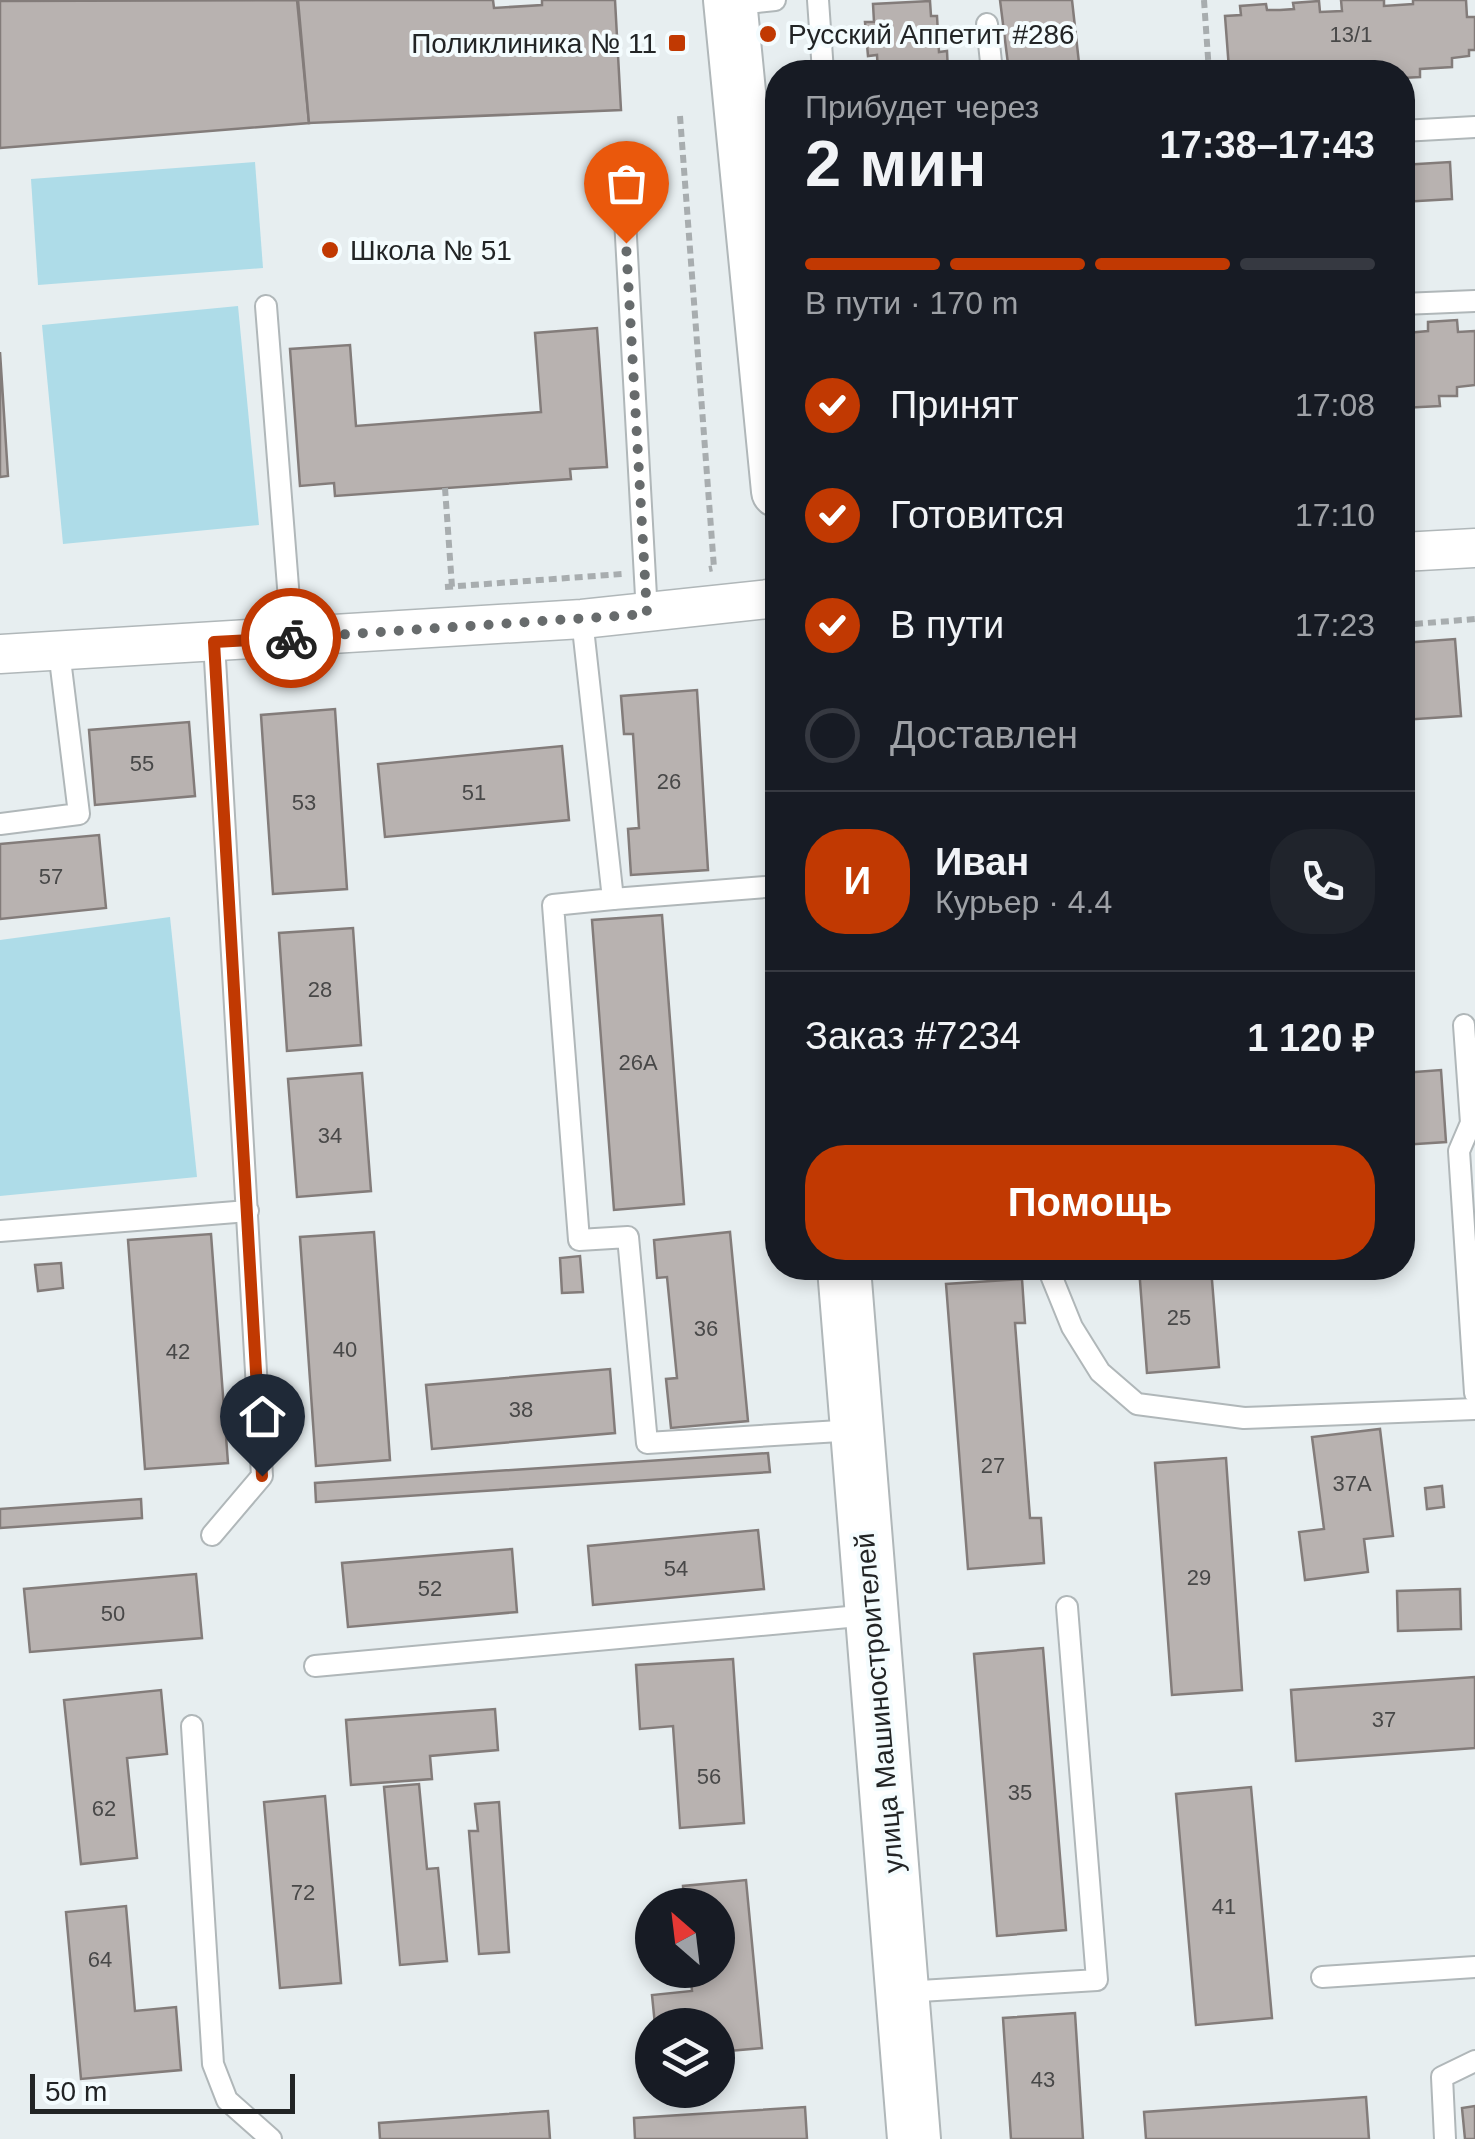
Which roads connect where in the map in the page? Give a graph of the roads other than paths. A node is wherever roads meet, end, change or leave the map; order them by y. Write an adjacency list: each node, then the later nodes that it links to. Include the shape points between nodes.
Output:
1 (818, 0): 4 (lane)
2 (745, 2): 9 (street)
3 (987, 24): 5 (lane)
4 (822, 60)
5 (991, 60)
6 (1475, 127): 7 (lane)
7 (1415, 130)
8 (622, 164): 16 (lane)
9 (765, 298)
10 (1475, 301): 11 (lane)
11 (1415, 303)
12 (266, 306): 18 (lane)
13 (1475, 548): 14 (street)
14 (1415, 551)
15 (765, 600): 16 (street)
16 (647, 614): 17 (street)
17 (582, 619): 18 (street); 24 (lane)
18 (292, 638): 19 (street)
19 (214, 642): 20 (street); 28 (lane)
20 (59, 651): 21 (street); 22 (lane, via 79,814)
21 (0, 654)
22 (0, 824)
23 (765, 887): 24 (lane)
24 (613, 899): 34 (lane, via 553,905 579,1240 628,1236 647,1442)
25 (1464, 1024): 26 (lane)
26 (1471, 1069): 27 (lane)
27 (1467, 1151): 32 (lane)
28 (248, 1211): 29 (lane); 35 (lane, via 262,1476)
29 (0, 1230)
30 (845, 1280): 34 (street, улица Машиностроителей)
31 (1053, 1280): 33 (lane, via 1100,1372 1137,1404 1244,1418)
32 (1475, 1393)
33 (1475, 1409)
34 (857, 1430): 37 (street, улица Машиностроителей)
35 (212, 1535)
36 (1067, 1608): 42 (lane, via 1097,1980)
37 (872, 1615): 38 (lane); 42 (street, улица Машиностроителей)
38 (315, 1666)
39 (192, 1726): 44 (lane, via 213,2064 227,2100)
40 (1475, 1967): 41 (lane)
41 (1322, 1977)
42 (902, 1992): 45 (street, улица Машиностроителей)
43 (1475, 2061): 46 (lane, via 1442,2077)
44 (271, 2139)
45 (914, 2139)
46 (1445, 2139)

